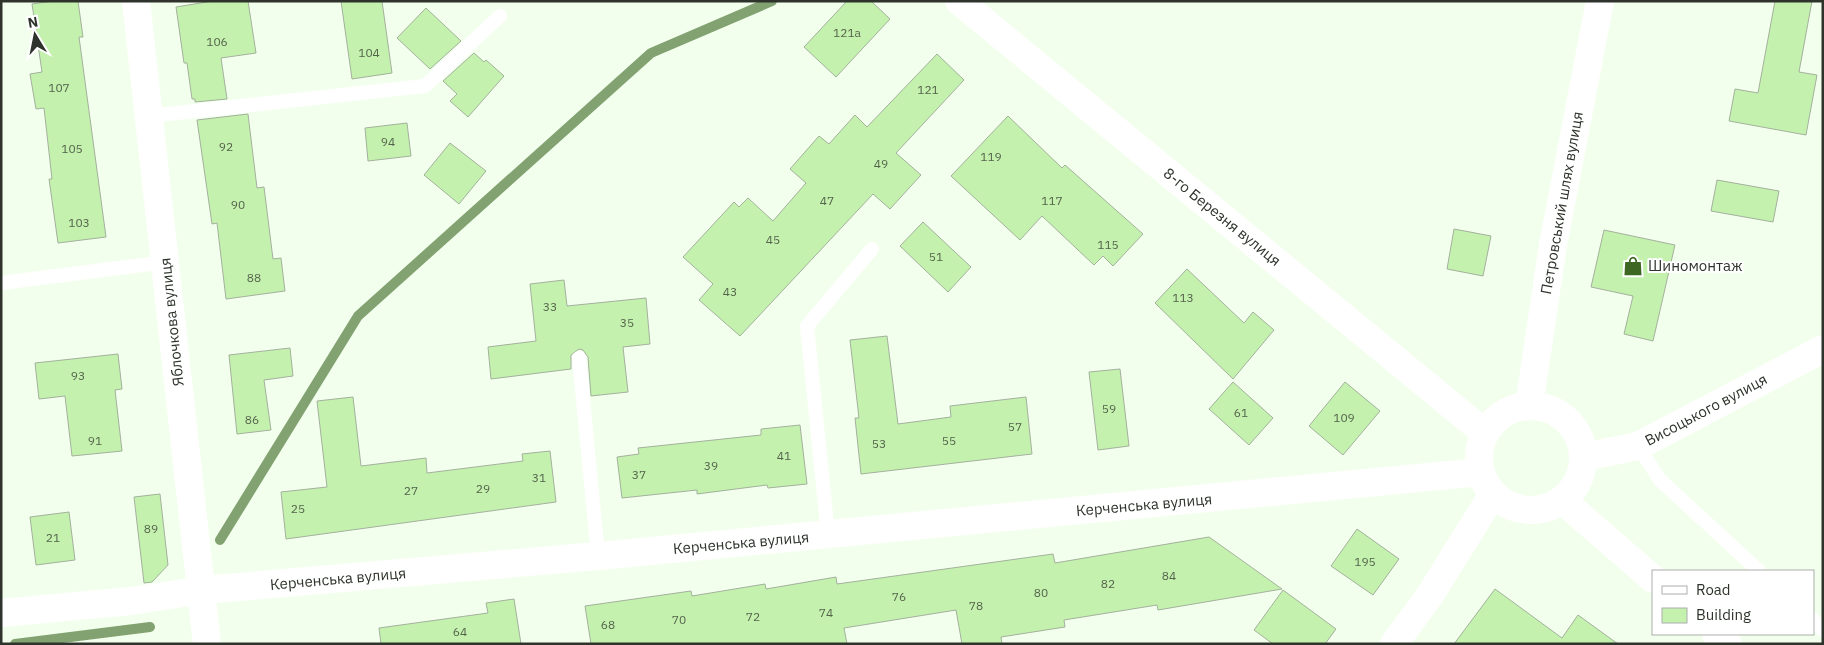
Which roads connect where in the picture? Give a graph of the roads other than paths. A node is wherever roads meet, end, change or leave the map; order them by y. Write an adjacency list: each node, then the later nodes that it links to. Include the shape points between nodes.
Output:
1 (136, 1): 5 (street, Яблочкова вулиця)
2 (959, 1): 12 (street, 8-го Березня вулиця)
3 (1600, 1): 11 (street, Петровський шлях вулиця, via 1553,245)
4 (500, 16): 5 (lane, via 425,86)
5 (148, 116): 7 (street, Яблочкова вулиця)
6 (872, 249): 17 (lane, via 807,326)
7 (166, 262): 8 (lane); 21 (street, Яблочкова вулиця)
8 (1, 283)
9 (1823, 349): 13 (street, Висоцького вулиця)
10 (579, 358): 18 (lane)
11 (1530, 406): 12 (street, via 1504,413); 14 (street, via 1557,412 1568,421 1582,444)
12 (1485, 433): 15 (street, via 1479,459)
13 (1638, 446): 14 (street, Висоцького вулиця); 19 (lane, via 1660,480)
14 (1584, 457): 16 (street, via 1577,483)
15 (1487, 483): 16 (street, via 1506,504 1518,509 1546,508); 17 (street, Керченська вулиця); 27 (street, via 1430,594)
16 (1562, 500): 20 (street)
17 (828, 535): 18 (street, Керченська вулиця)
18 (598, 556): 21 (street, Керченська вулиця)
19 (1758, 570)
20 (1652, 578)
21 (203, 590): 22 (street, Керченська вулиця, via 131,601); 26 (street, Яблочкова вулиця)
22 (1, 613)
23 (1814, 621): 24 (lane)
24 (1823, 630)
25 (1717, 635): 28 (street)
26 (207, 644)
27 (1394, 644)
28 (1728, 644)

